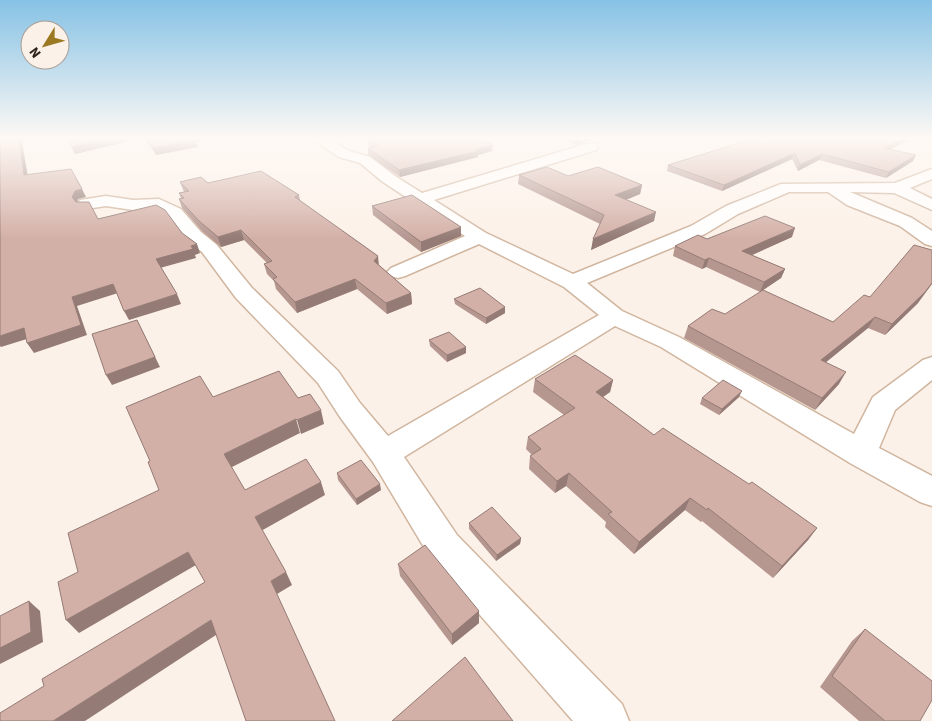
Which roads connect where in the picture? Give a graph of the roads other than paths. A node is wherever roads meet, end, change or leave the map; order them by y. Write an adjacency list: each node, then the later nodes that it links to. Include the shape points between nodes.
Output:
1 (378, 172): 6 (street)
2 (512, 172): 6 (street)
3 (932, 174): 4 (street)
4 (897, 188): 5 (street); 8 (street)
5 (832, 189): 10 (street, via 906,222); 12 (street, via 796,186 779,190 732,210 698,230)
6 (421, 199): 9 (street)
7 (86, 204): 15 (street, via 106,200 133,205 159,204 175,213 218,259 244,293 328,377)
8 (932, 205)
9 (479, 237): 11 (street); 12 (street)
10 (932, 240)
11 (398, 272)
12 (572, 282): 13 (street)
13 (614, 316): 15 (street); 16 (street, via 670,342)
14 (932, 366): 16 (street, via 883,404)
15 (384, 453): 18 (street, via 444,547)
16 (861, 454): 17 (street)
17 (932, 492)
18 (605, 721)

